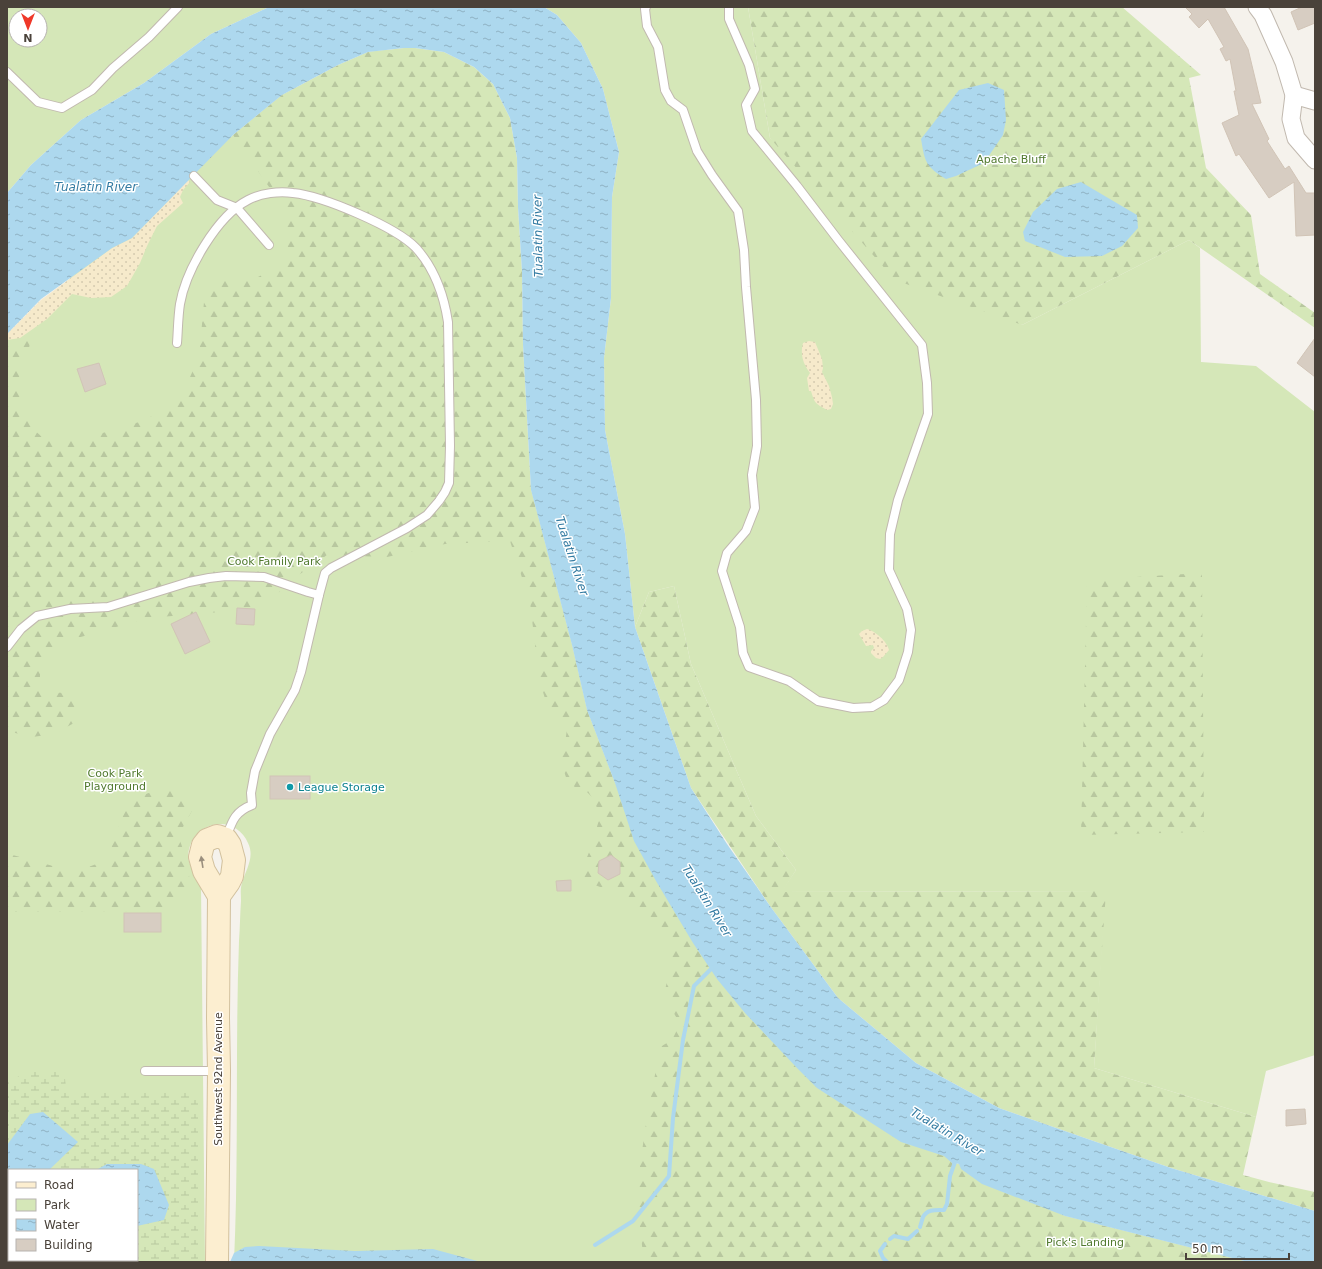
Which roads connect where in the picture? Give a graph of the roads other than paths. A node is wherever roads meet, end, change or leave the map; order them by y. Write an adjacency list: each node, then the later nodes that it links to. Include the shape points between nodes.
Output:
1 (178, 7): 5 (lane, via 150,37 113,68 92,90 62,108 38,102)
2 (646, 7): 3 (lane, via 647,26 658,47 665,90 671,101 683,110 697,151 738,211 744,250 758,446 752,476 755,508 746,531 727,553 722,571 740,627 743,653 749,667 789,681 818,702 853,708 872,707 884,700 899,680 908,652 911,630 907,609 889,570 890,534 898,500 928,414 922,345 752,131 746,105 755,89 749,65 729,19)
3 (729, 7)
4 (1257, 7): 6 (street, via 1263,14 1284,62)
5 (7, 72)
6 (1294, 95): 7 (street); 8 (street, via 1291,119 1296,138)
7 (1315, 101)
8 (1315, 160)
9 (194, 176): 10 (lane, via 217,200)
10 (237, 208): 11 (lane); 12 (lane, via 214,232 190,272 180,304); 13 (lane, via 248,200 262,195 293,193 319,199 374,222 408,240 417,250 431,269 447,309 450,446 449,483 445,492 427,515 408,528 331,568 325,574)
11 (269, 245)
12 (177, 343)
13 (319, 595): 14 (lane, via 264,577 209,578 108,606 70,609 37,616 21,629); 15 (lane, via 295,690 270,734 255,771 251,793 252,805 235,817)
14 (7, 647)
15 (226, 839): 16 (street, via 232,852 233,868 229,882); 16 (street, one-way to 15, via 204,871 200,857 207,840 217,836)
16 (219, 896): 18 (street, Southwest 92nd Avenue)
17 (145, 1071): 18 (lane)
18 (219, 1071): 19 (street, Southwest 92nd Avenue)
19 (217, 1262)

